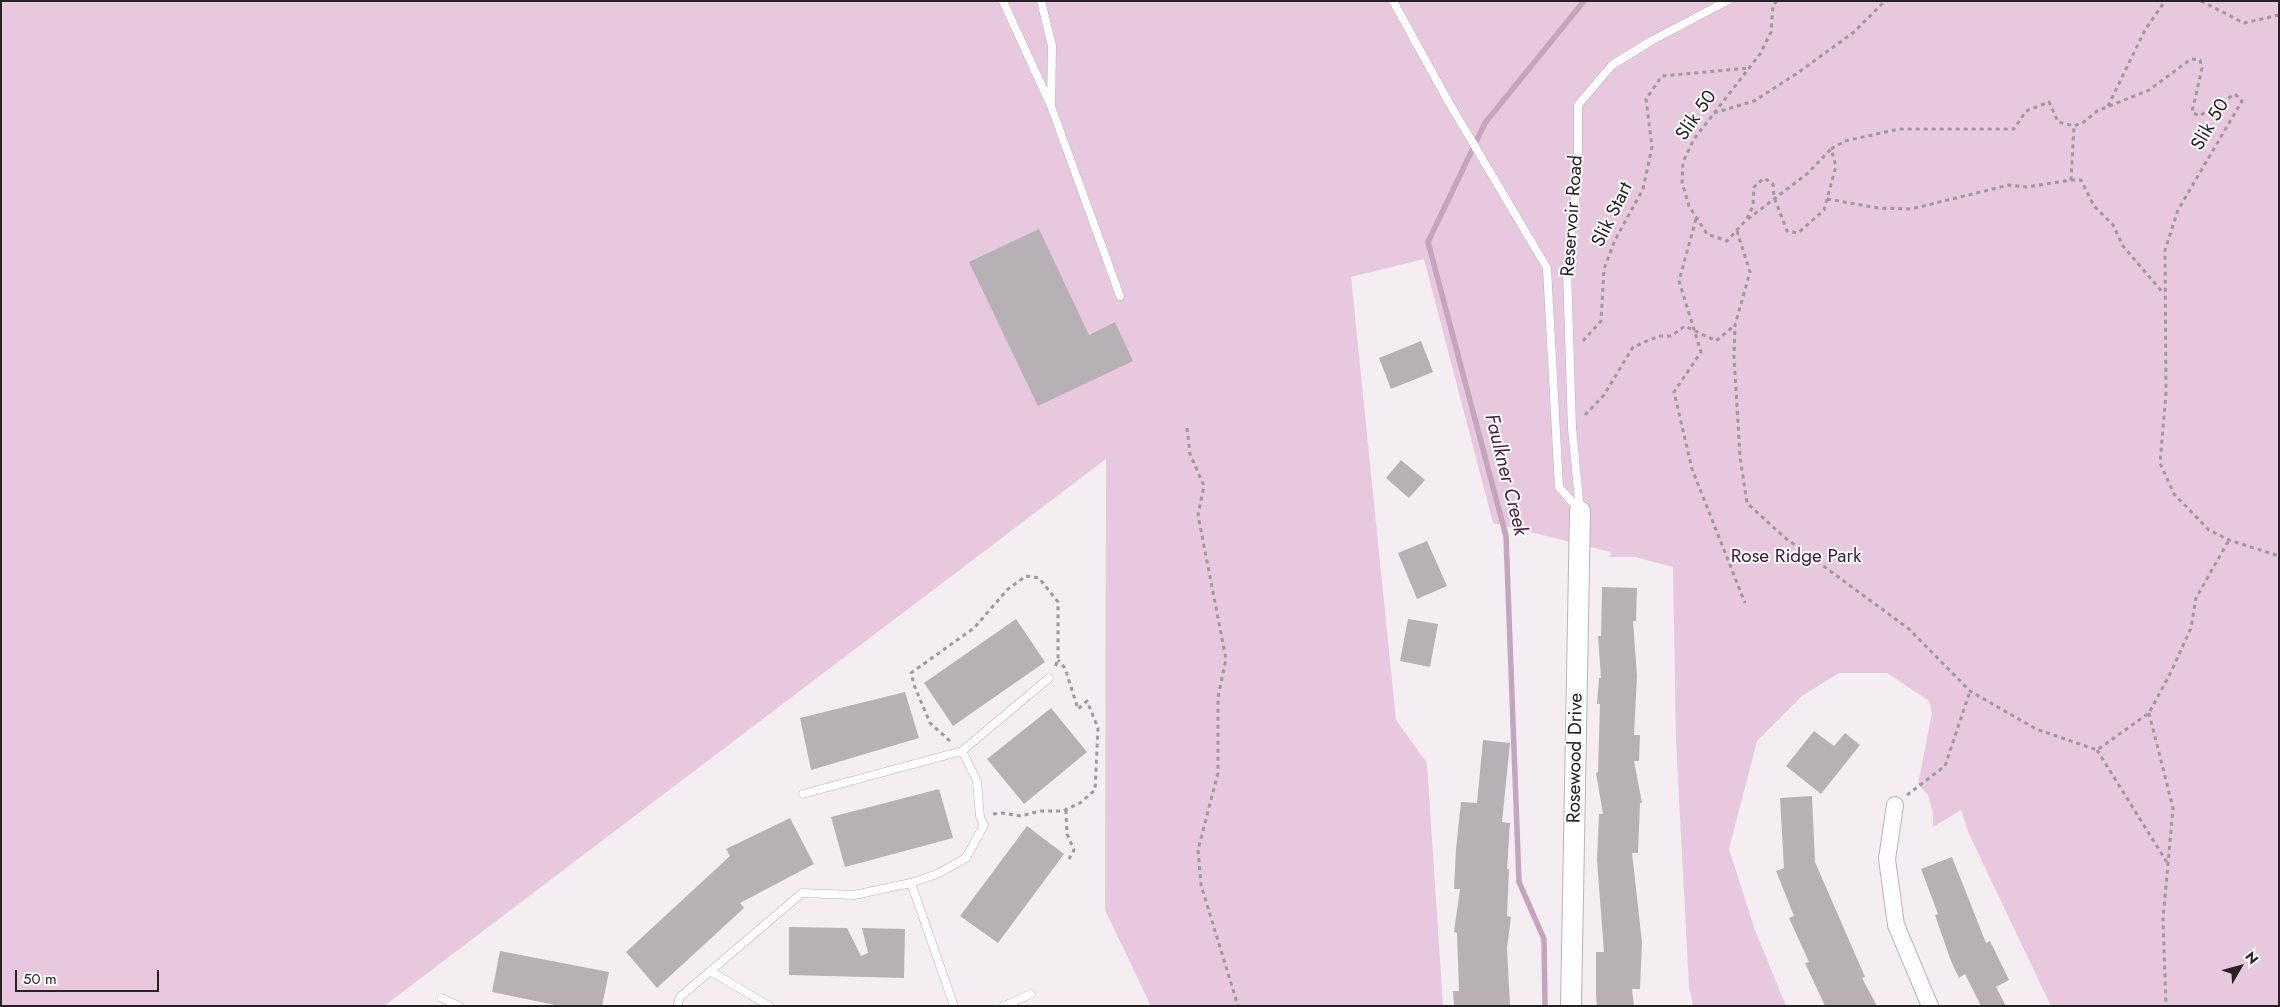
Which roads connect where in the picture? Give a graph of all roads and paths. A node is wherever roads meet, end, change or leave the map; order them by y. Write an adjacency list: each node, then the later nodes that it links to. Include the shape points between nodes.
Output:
1 (1003, 1): 11 (lane)
2 (1041, 1): 11 (lane, via 1052,46)
3 (1393, 1): 29 (lane, via 1547,268 1559,487)
4 (1727, 1): 26 (lane, Reservoir Road, via 1612,65 1578,104 1578,173 1567,270)
5 (1777, 1): 10 (path, Slik 50, via 1773,6 1771,32)
6 (1885, 1): 13 (path, via 1854,32 1796,74 1754,101)
7 (2165, 1): 12 (path, via 2145,30)
8 (2201, 1): 9 (path, via 2244,22)
9 (2279, 16)
10 (1749, 68): 13 (path, Slik 50); 26 (path, Slik Start, via 1662,76 1646,99 1652,148 1643,189 1615,240 1604,269 1601,321)
11 (1051, 106): 23 (lane)
12 (2108, 107): 14 (path, Slik 50); 22 (path, Slik 50, via 2149,90 2191,59 2200,60 2202,68 2192,112 2199,116 2235,94 2242,101 2178,210 2165,250)
13 (1714, 113): 19 (path, Slik 50, via 1694,139 1683,162 1682,182)
14 (2074, 126): 15 (path, Slik 50, via 2058,122 2049,102 2026,111 2014,129 1899,129 1845,141); 16 (path)
15 (1832, 149): 17 (path, Slik 50, via 1808,173); 18 (path, Slik 50, via 1836,166)
16 (2071, 180): 18 (path, via 2026,187 2009,185 1911,209 1878,208); 22 (path, via 2081,180 2094,206 2113,225 2123,246)
17 (1774, 197): 18 (path, Slik 50, via 1787,231 1798,233 1824,210); 20 (path, Slik 50); 20 (path, Slik 50, via 1772,184 1764,178 1754,187 1753,206)
18 (1827, 199)
19 (1696, 218): 21 (path, Slik 50, via 1707,234 1727,241); 25 (path, via 1679,281)
20 (1746, 220): 21 (path, Slik 50)
21 (1737, 230): 24 (path, via 1750,272)
22 (2165, 294): 30 (path, Slik 50, via 2166,393 2160,463 2174,494 2209,530)
23 (1120, 296)
24 (1735, 325): 25 (path, via 1716,341); 35 (path, via 1740,457 1747,503 1784,537 1909,629)
25 (1695, 330): 28 (path, via 1685,326 1671,336 1659,336 1633,347 1604,395); 32 (path, via 1701,352 1674,392 1692,469)
26 (1570, 357): 28 (lane, Reservoir Road)
27 (1187, 428): 54 (path, via 1190,454 1204,486 1198,515 1226,659 1218,697 1218,773 1198,850 1201,886)
28 (1572, 428): 29 (lane, Reservoir Road)
29 (1580, 511): 55 (street, Rosewood Drive)
30 (2229, 540): 31 (path, Slik 50); 36 (path, via 2196,598 2191,628)
31 (2279, 556)
32 (1745, 604)
33 (1058, 660): 34 (path); 38 (path, via 1058,602 1039,578 1026,576 1008,588 974,628 911,673 930,723); 41 (path, via 1065,668 1078,710 1087,701 1098,728 1095,790)
34 (1049, 678): 38 (lane)
35 (1970, 691): 37 (path, via 2036,729); 40 (path, via 1945,766)
36 (2149, 713): 37 (path); 44 (path, via 2173,808)
37 (2097, 750): 44 (path)
38 (962, 751): 39 (lane); 42 (lane, via 977,781)
39 (803, 794)
40 (1895, 804): 56 (street, via 1887,858 1896,925)
41 (1066, 810): 42 (path); 43 (path, via 1067,834 1074,850)
42 (980, 817): 45 (lane, via 984,825 966,858 937,874)
43 (1069, 858)
44 (2168, 865): 57 (path, via 2163,919)
45 (911, 883): 46 (lane, via 854,894 802,893); 52 (lane)
46 (712, 972): 50 (lane, via 680,998); 51 (lane)
47 (1031, 994): 53 (lane)
48 (442, 998): 49 (lane)
49 (459, 1006)
50 (677, 1006)
51 (769, 1006)
52 (954, 1006)
53 (1004, 1006)
54 (1238, 1006)
55 (1572, 1006)
56 (1930, 1006)
57 (2166, 1006)

